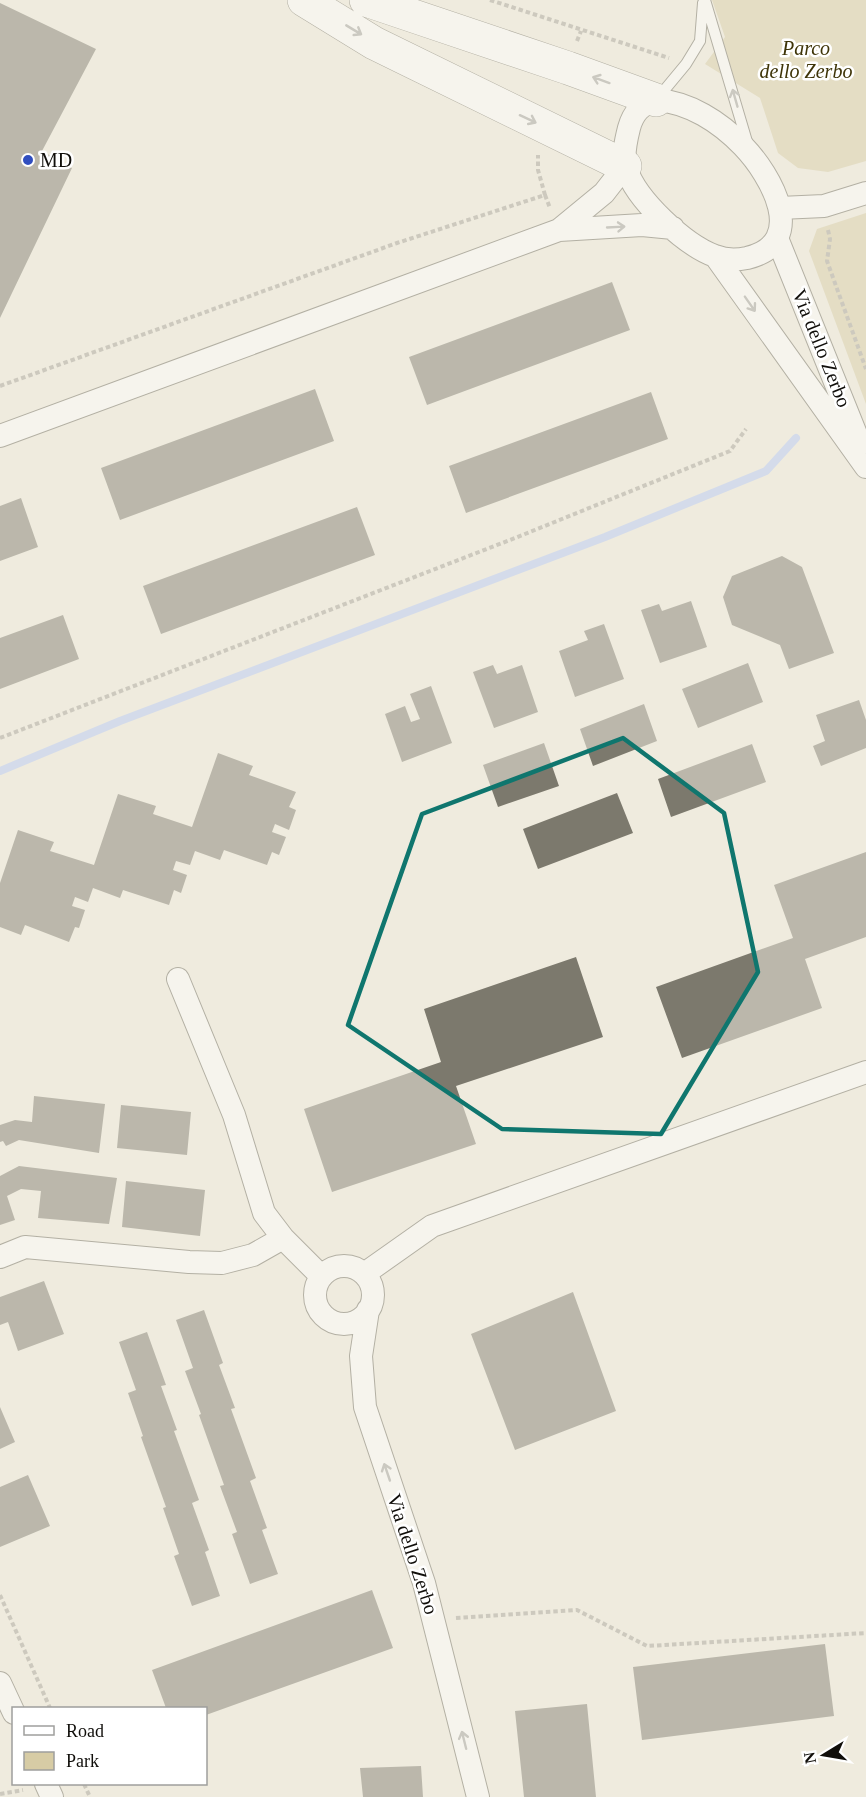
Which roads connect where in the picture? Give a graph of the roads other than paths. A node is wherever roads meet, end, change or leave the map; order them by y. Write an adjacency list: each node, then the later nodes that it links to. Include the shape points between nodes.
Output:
1 (304, 0): 6 (highway, one-way to 6, via 374,43)
2 (366, 0): 4 (highway, one-way to 2)
3 (704, 0): 4 (lane, via 700,40); 5 (lane, one-way to 3)
4 (656, 100): 5 (street, Via dello Zerbo, via 676,103 703,115); 6 (street, via 642,106 631,120)
5 (750, 154): 8 (street, Via dello Zerbo, via 776,192)
6 (625, 166): 9 (street, via 640,194); 10 (street, via 604,193)
7 (866, 193): 8 (street, via 824,206)
8 (780, 208): 11 (street, Via dello Zerbo)
9 (673, 228): 10 (street, one-way to 9, via 642,225); 12 (street)
10 (559, 230): 13 (street)
11 (777, 238): 12 (street, via 756,256 736,260); 14 (street, Via dello Zerbo)
12 (716, 257): 15 (street, one-way to 15)
13 (0, 436)
14 (866, 459)
15 (866, 467)
16 (178, 979): 18 (street, via 234,1115 264,1213)
17 (866, 1072): 20 (street, via 432,1226)
18 (283, 1238): 19 (street, via 253,1255 222,1263 25,1247); 21 (street)
19 (0, 1257)
20 (364, 1274): 21 (street, via 356,1268 337,1266); 22 (street, via 372,1292)
21 (321, 1276): 22 (street, via 316,1303 327,1318 345,1324)
22 (368, 1310): 25 (street, Via dello Zerbo, one-way to 22, via 434,1619 365,1407 362,1356)
23 (0, 1683): 24 (street)
24 (12, 1709)
25 (478, 1797)

